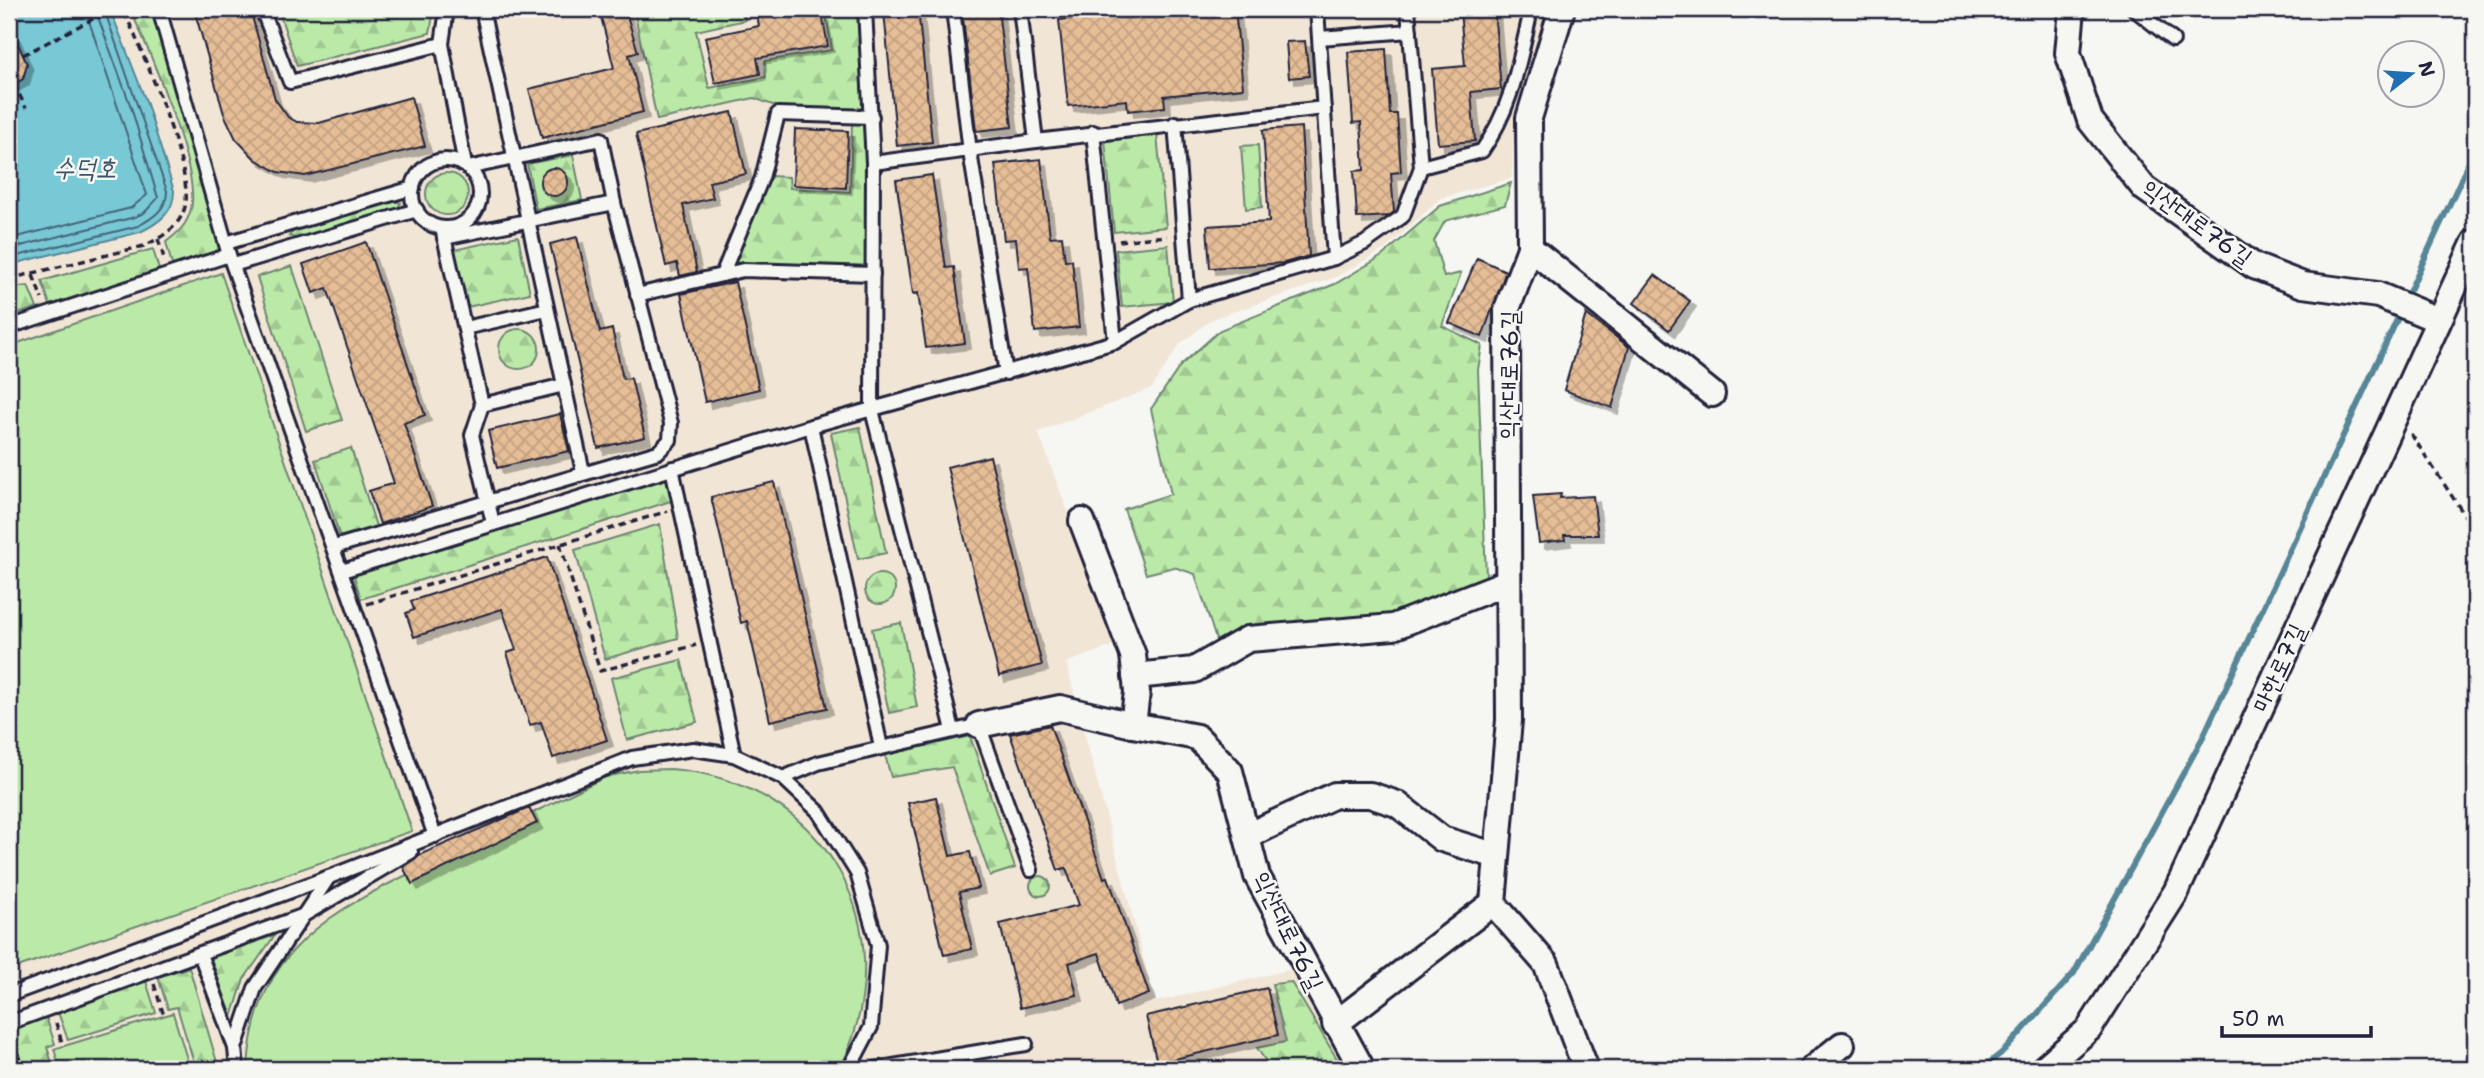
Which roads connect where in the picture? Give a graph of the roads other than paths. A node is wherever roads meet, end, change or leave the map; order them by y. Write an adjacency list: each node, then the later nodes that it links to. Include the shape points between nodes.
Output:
1 (159, 9): 35 (lane)
2 (262, 9): 17 (lane, via 290,82)
3 (447, 9): 17 (lane)
4 (482, 9): 24 (lane)
5 (865, 9): 19 (lane)
6 (953, 9): 23 (lane)
7 (1020, 9): 22 (lane)
8 (1317, 9): 15 (lane)
9 (1408, 9): 14 (lane)
10 (1528, 9): 27 (lane, via 1514,86 1501,124 1482,151)
11 (1562, 9): 34 (street, 익산대로76길, via 1529,118)
12 (2072, 9): 42 (street, 익산대로76길, via 2068,53 2090,120 2144,188 2254,266 2303,285 2378,295)
13 (2134, 9): 16 (lane)
14 (1410, 31): 15 (lane); 27 (lane)
15 (1320, 38): 18 (lane)
16 (2173, 40)
17 (442, 44): 26 (lane)
18 (1324, 108): 20 (lane); 36 (lane)
19 (872, 117): 25 (lane); 38 (lane, via 778,114 762,178)
20 (1175, 123): 21 (lane); 40 (lane)
21 (1093, 132): 22 (lane); 45 (lane)
22 (1036, 141): 23 (lane)
23 (970, 152): 25 (lane); 46 (lane)
24 (515, 157): 26 (lane); 29 (lane, via 601,139); 31 (lane)
25 (873, 163): 37 (lane)
26 (467, 166): 28 (lane, via 456,161 435,162 418,175); 32 (lane, via 478,182 479,205 464,223)
27 (1421, 167): 36 (lane, via 1404,216)
28 (413, 188): 30 (lane); 35 (lane)
29 (614, 203): 31 (lane); 39 (lane)
30 (417, 210): 32 (lane); 35 (lane)
31 (528, 220): 32 (lane); 41 (lane)
32 (443, 233): 44 (lane)
33 (2475, 242): 42 (street, 마한로7길)
34 (1530, 248): 48 (street); 59 (street, 익산대로76길, via 1507,309)
35 (229, 254): 43 (lane); 57 (lane)
36 (1334, 258): 40 (lane)
37 (873, 274): 38 (lane, via 744,270); 50 (lane)
38 (722, 275): 39 (lane)
39 (637, 295): 53 (lane, via 671,423 670,440 658,452)
40 (1189, 300): 45 (lane)
41 (547, 309): 44 (lane); 47 (lane)
42 (2438, 320): 89 (street, 마한로7길, via 2176,892 2089,1029)
43 (9, 327)
44 (465, 328): 49 (lane)
45 (1115, 342): 46 (lane)
46 (1006, 373): 50 (lane)
47 (564, 385): 49 (lane); 53 (lane)
48 (1712, 394)
49 (482, 405): 54 (lane, via 472,435)
50 (872, 410): 51 (lane); 63 (lane)
51 (811, 426): 52 (lane); 64 (lane)
52 (672, 468): 56 (lane); 65 (lane)
53 (583, 472): 54 (lane)
54 (487, 500): 56 (lane); 57 (lane)
55 (1082, 521): 60 (street, via 1133,655)
56 (493, 523): 58 (lane)
57 (334, 547): 58 (lane)
58 (342, 571): 67 (lane)
59 (1508, 582): 60 (street, via 1393,627 1248,639 1194,670); 69 (street, 익산대로76길, via 1509,720)
60 (1135, 676): 62 (street)
61 (979, 725): 62 (street, 익산대로76길, via 1060,708); 63 (lane); 70 (lane)
62 (1133, 725): 68 (street, 익산대로76길, via 1196,737 1230,771)
63 (953, 730): 64 (lane)
64 (881, 747): 66 (lane, via 818,763)
65 (734, 755): 66 (lane); 67 (lane, via 693,749 632,758)
66 (783, 778): 84 (lane, via 818,811 857,873 878,945 871,1027)
67 (435, 836): 71 (lane); 73 (lane)
68 (1247, 836): 69 (street, via 1335,795 1370,795 1397,804 1442,839); 77 (street, 익산대로76길, via 1257,876)
69 (1497, 856): 72 (street, 익산대로76길)
70 (1031, 870)
71 (329, 877): 73 (lane); 75 (lane)
72 (1493, 903): 77 (street, 익산대로76길); 87 (street, via 1546,964)
73 (302, 916): 74 (lane); 80 (lane, via 255,988)
74 (200, 954): 76 (lane); 80 (lane)
75 (9, 995)
76 (9, 1023)
77 (1335, 1024): 86 (street, 익산대로76길)
78 (1026, 1044): 85 (lane)
79 (1842, 1045): 88 (street)
80 (235, 1048): 83 (lane)
81 (9, 1049): 82 (lane)
82 (15, 1069)
83 (237, 1069)
84 (849, 1069)
85 (875, 1069)
86 (1362, 1069)
87 (1586, 1069)
88 (1812, 1069)
89 (2043, 1069)

